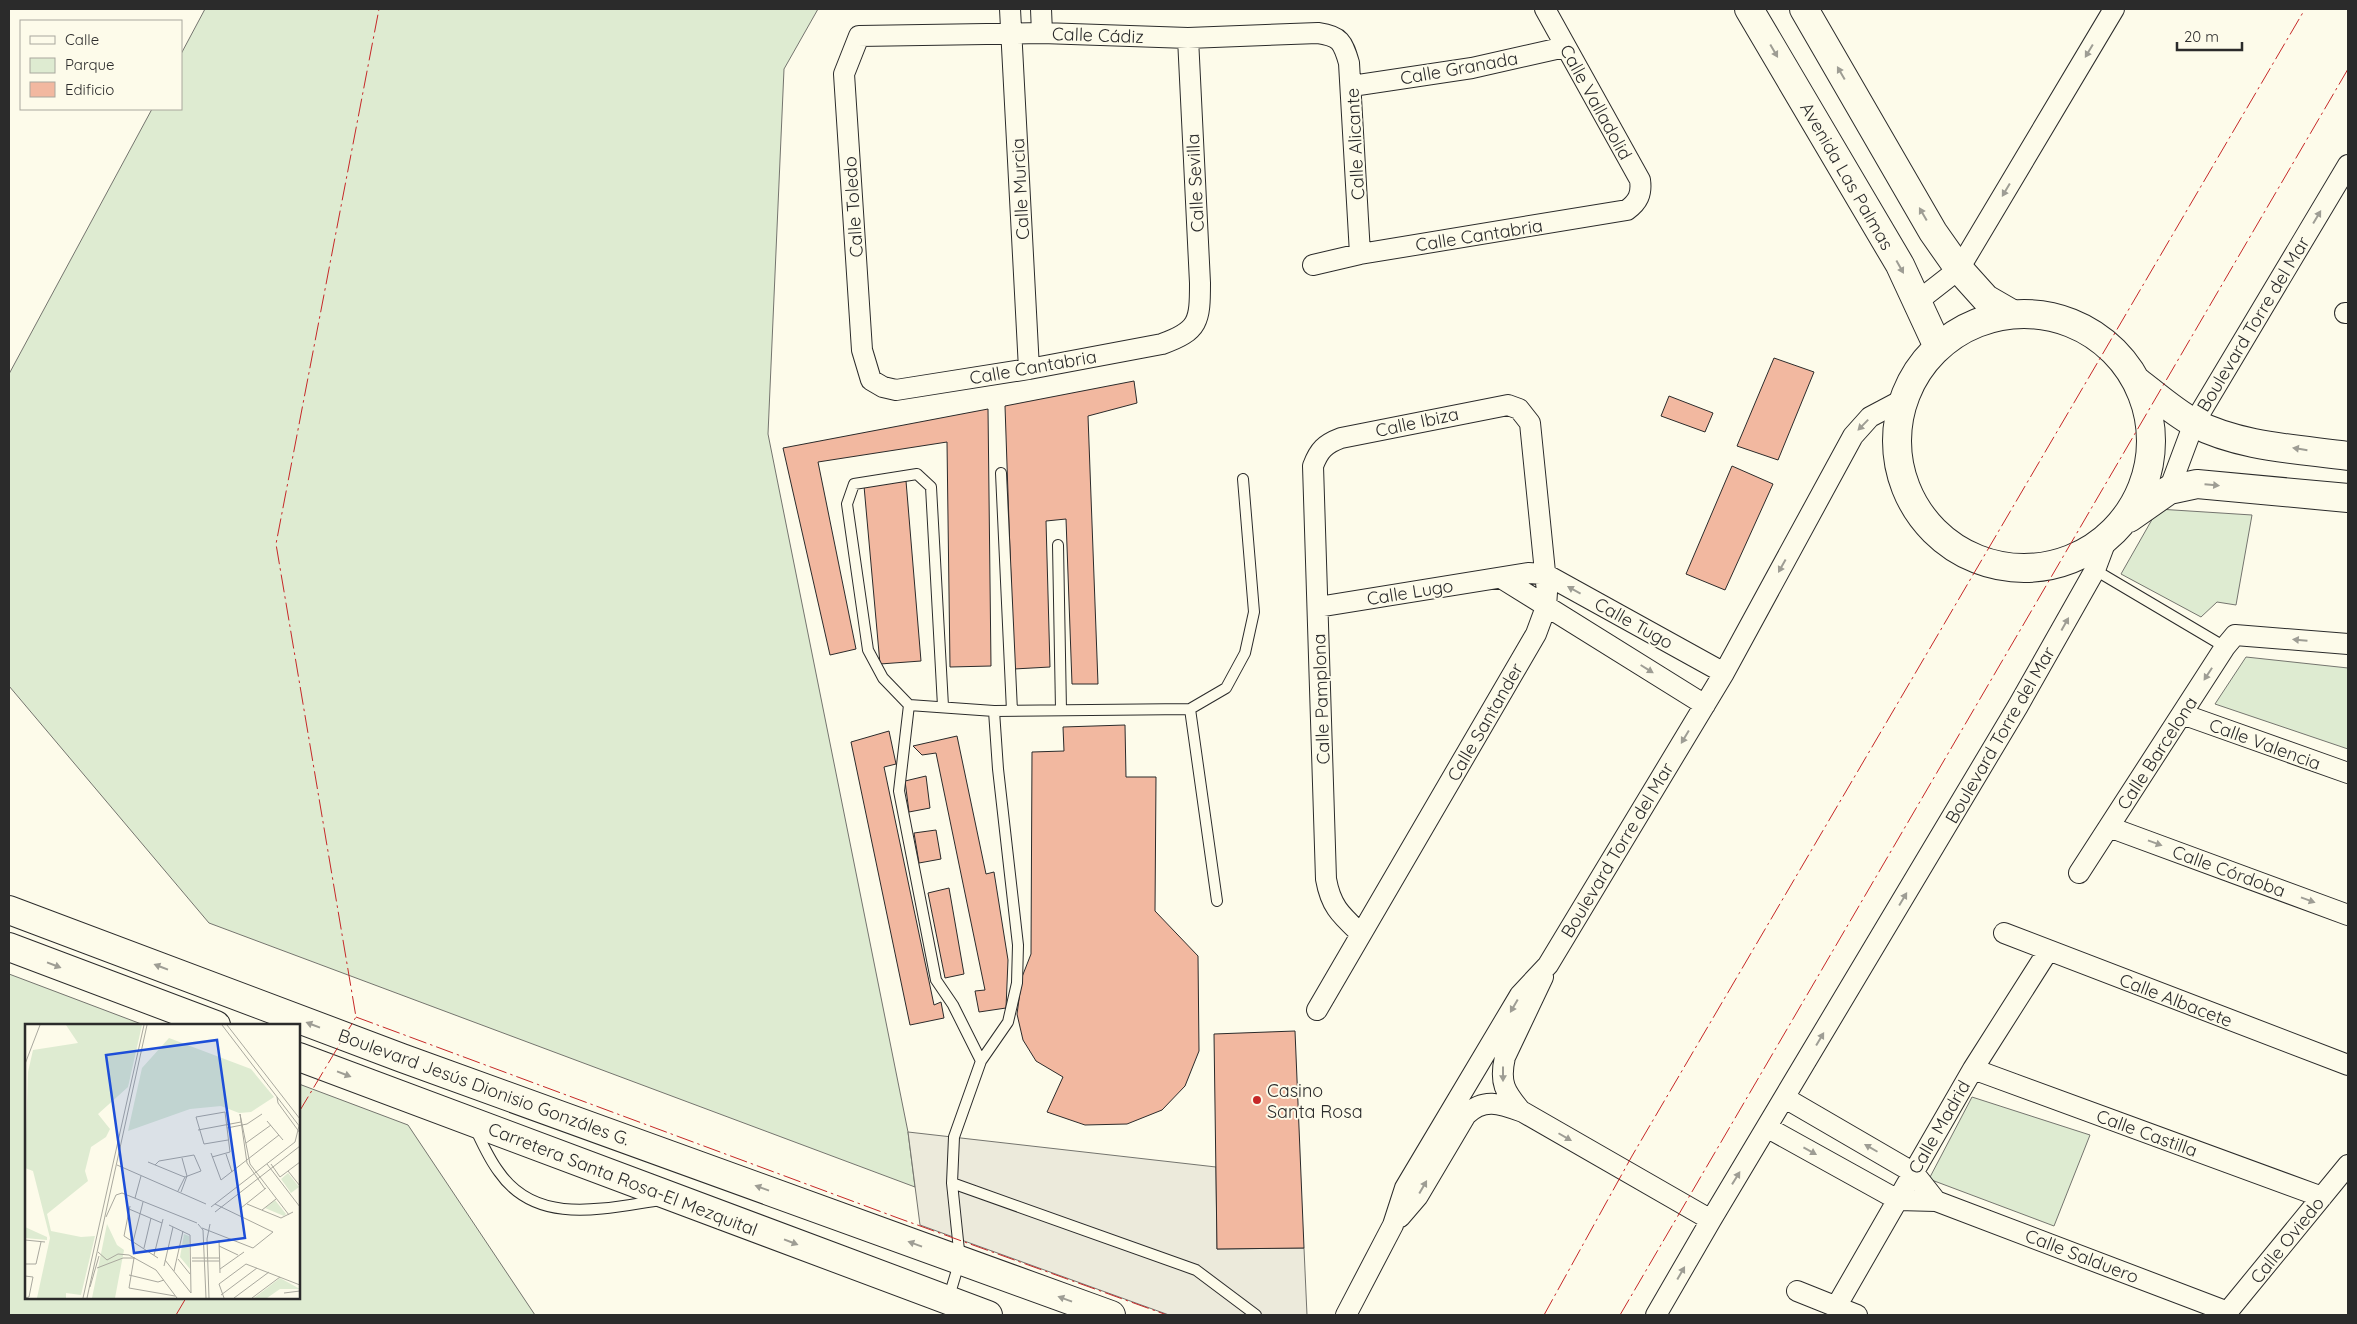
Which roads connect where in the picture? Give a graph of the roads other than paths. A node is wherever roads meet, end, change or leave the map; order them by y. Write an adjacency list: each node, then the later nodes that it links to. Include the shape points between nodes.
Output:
1 (1010, 9): 8 (street, Calle Murcia)
2 (1041, 9): 7 (street)
3 (1545, 9): 12 (street, Calle Valladolid)
4 (1749, 9): 19 (main road, Avenida Las Palmas, one-way to 19)
5 (1804, 9): 18 (main road, one-way to 5, via 1933,232)
6 (2114, 9): 18 (street, one-way to 18)
7 (1042, 33): 8 (street, Calle Cádiz); 10 (street, Calle Cádiz)
8 (1011, 34): 9 (street, Calle Cádiz); 23 (street, Calle Murcia)
9 (858, 36): 24 (street, Calle Toledo, via 844,74 862,350)
10 (1188, 38): 11 (street, Calle Cádiz, via 1318,33); 21 (street, Calle Sevilla, via 1200,283 1200,307)
11 (1337, 39): 13 (street, Calle Alicante, via 1346,51)
12 (1565, 47): 13 (street, Calle Granada, via 1472,68); 15 (street, Calle Valladolid, via 1640,180)
13 (1352, 86): 16 (street, Calle Alicante)
14 (2348, 165): 28 (street, Boulevard Torre del Mar, one-way to 14)
15 (1639, 197): 16 (street, Calle Cantabria, via 1627,210)
16 (1360, 254): 17 (street, Calle Cantabria)
17 (1313, 265)
18 (1959, 269): 19 (street); 20 (main road, via 1986,299)
19 (1918, 301): 22 (main road, Avenida Las Palmas)
20 (2012, 314): 22 (main road, via 1985,319 1960,330); 25 (main road, via 2050,315 2086,329 2116,352)
21 (1194, 328): 23 (street, Calle Cantabria, via 1180,338 1162,344)
22 (1938, 346): 26 (main road, via 1918,371)
23 (1029, 369): 24 (street, Calle Cantabria, via 896,390 883,388)
24 (871, 380)
25 (2138, 382): 28 (main road); 35 (main road, via 2150,418 2151,455 2141,491)
26 (1904, 400): 35 (main road, via 1897,436 1901,472 1915,507 1938,535 1969,556 2004,567 2040,568 2076,558); 46 (street, Boulevard Torre del Mar, one-way to 46, via 1870,417 1853,436)
27 (1518, 409): 29 (street, Calle Ibiza, via 1508,405 1495,406 1341,438); 38 (street, Calle Santander, via 1530,423)
28 (2194, 423): 30 (main road, one-way to 28, via 2248,441); 33 (street, Boulevard Torre del Mar)
29 (1318, 452): 40 (street, Calle Pamplona, via 1312,480)
30 (2348, 456)
31 (1001, 473): 52 (lane)
32 (1243, 479): 50 (lane, via 1254,612 1245,653 1226,688)
33 (2169, 490): 34 (main road, one-way to 34, via 2197,484); 35 (main road)
34 (2348, 498)
35 (2115, 531): 37 (street, Boulevard Torre del Mar)
36 (1058, 545): 51 (lane)
37 (2095, 570): 43 (lane); 72 (street, Boulevard Torre del Mar, one-way to 37)
38 (1545, 574): 39 (street, Calle Lugo, via 1528,573); 41 (street, Calle Santander); 42 (street, Calle Tugo, one-way to 38)
39 (1501, 578): 40 (street, Calle Lugo); 41 (street)
40 (1318, 607): 61 (street, Calle Pamplona, via 1326,879 1337,912)
41 (1546, 607): 45 (street, Calle Tugo); 61 (street, Calle Santander, via 1536,634)
42 (1633, 623): 45 (street); 46 (street, Calle Tugo)
43 (2231, 641): 44 (street, one-way to 43); 54 (street, Calle Barcelona, one-way to 54)
44 (2348, 644)
45 (1617, 651): 48 (street, Calle Tugo, one-way to 48)
46 (1724, 673): 48 (street, Boulevard Torre del Mar)
47 (909, 705): 49 (lane); 49 (lane, via 883,678 868,650 847,504 854,484 917,474 931,487); 69 (lane, via 899,791 936,980 953,1005)
48 (1705, 705): 65 (street, Boulevard Torre del Mar, one-way to 65)
49 (943, 706): 53 (lane)
50 (1190, 709): 51 (lane); 58 (lane)
51 (1061, 710): 52 (lane)
52 (1012, 711): 53 (lane)
53 (994, 712): 69 (lane, via 1018,966 1008,1022)
54 (2182, 714): 55 (street, Calle Valencia); 56 (street, Calle Barcelona)
55 (2348, 773)
56 (2109, 826): 57 (street, Calle Barcelona); 60 (street, Calle Córdoba, one-way to 60)
57 (2079, 873)
58 (1217, 901)
59 (12, 907): 85 (main road, Boulevard Jesús Dionisio Gonzáles G., one-way to 59, via 402,1058)
60 (2348, 915)
61 (1362, 934): 66 (street, Calle Santander)
62 (2004, 934): 64 (street, Calle Albacete)
63 (9, 948): 67 (main road, one-way to 67)
64 (2048, 951): 70 (street, Calle Albacete); 71 (street, Calle Madrid)
65 (1548, 966): 73 (street, one-way to 73, via 1503,1067 1504,1087); 84 (street, Boulevard Torre del Mar, one-way to 84, via 1520,995 1405,1188)
66 (1317, 1010)
67 (213, 1024)
68 (300, 1056): 74 (main road, Carretera Santa Rosa-El Mezquital, one-way to 74)
69 (981, 1061): 78 (lane, via 954,1137)
70 (2348, 1065)
71 (1973, 1069): 77 (street, Calle Madrid); 79 (street, Calle Castilla)
72 (1785, 1098): 75 (street, Boulevard Torre del Mar); 77 (street, one-way to 72)
73 (1523, 1112): 83 (street, one-way to 83); 84 (street, one-way to 73, via 1418,1196 1473,1108 1491,1102)
74 (470, 1121): 80 (main road, Carretera Santa Rosa-El Mezquital); 80 (lane, via 499,1172 514,1190 531,1201 548,1207 580,1210)
75 (1768, 1128): 81 (street, Calle Salduero, one-way to 81); 83 (street, Boulevard Torre del Mar, one-way to 75)
76 (2348, 1165): 79 (street, Calle Oviedo)
77 (1914, 1173): 81 (street, Calle Madrid); 82 (street)
78 (952, 1183): 85 (lane); 92 (lane, via 1196,1270)
79 (2322, 1197): 89 (street, Calle Oviedo)
80 (676, 1198): 87 (main road, Carretera Santa Rosa-El Mezquital, one-way to 87)
81 (1898, 1200): 82 (street, Calle Salduero); 88 (street, Calle Madrid)
82 (1936, 1201): 89 (street, Calle Salduero)
83 (1710, 1220): 94 (street, Boulevard Torre del Mar, one-way to 83)
84 (1393, 1225): 93 (street, Boulevard Torre del Mar)
85 (960, 1260): 87 (lane); 91 (main road, Boulevard Jesús Dionisio Gonzáles G., one-way to 85)
86 (1796, 1291): 88 (street)
87 (948, 1301): 90 (main road, Carretera Santa Rosa-El Mezquital)
88 (1836, 1308): 95 (street)
89 (2227, 1313)
90 (988, 1315)
91 (1111, 1315)
92 (1256, 1315)
93 (1346, 1315)
94 (1656, 1315)
95 (1857, 1315)

